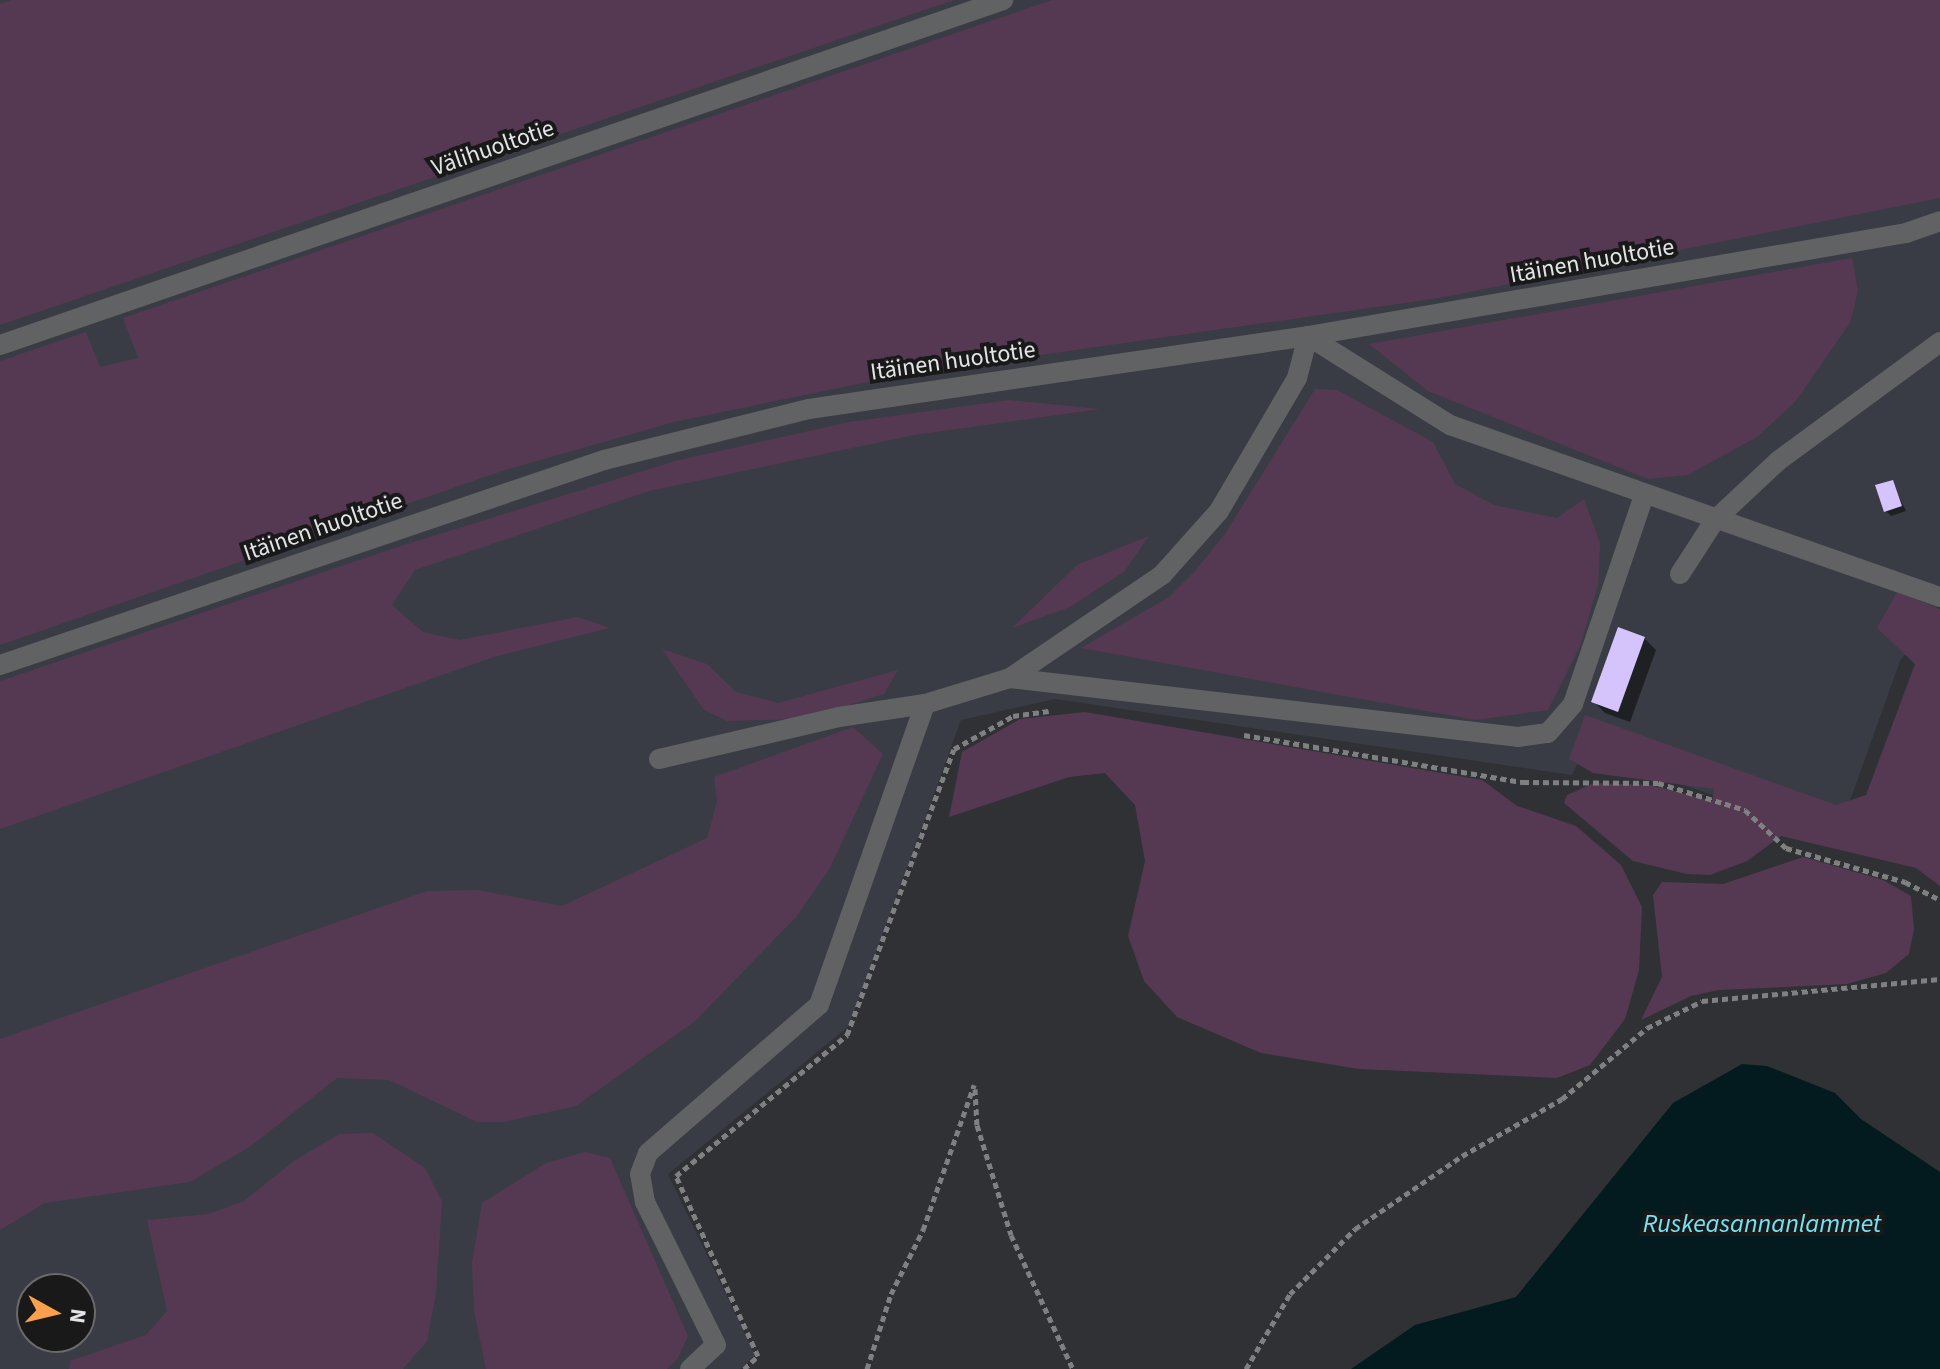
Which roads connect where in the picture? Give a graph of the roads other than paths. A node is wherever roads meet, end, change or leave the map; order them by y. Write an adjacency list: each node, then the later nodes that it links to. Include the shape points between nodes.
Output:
1 (1003, 0): 5 (lane, Välihuoltotie)
2 (1940, 221): 3 (lane, Itäinen huoltotie, via 1906,233)
3 (1308, 336): 6 (lane, via 1450,425); 10 (lane, Itäinen huoltotie, via 809,409 633,452); 11 (lane, via 1297,378 1219,511 1162,575)
4 (1940, 342): 7 (lane, via 1778,461)
5 (0, 345)
6 (1644, 495): 7 (lane); 11 (lane, via 1573,704 1548,733 1518,737)
7 (1715, 520): 8 (lane); 9 (lane)
8 (1680, 574)
9 (1940, 597)
10 (0, 665)
11 (1010, 678): 12 (lane)
12 (925, 704): 13 (lane, via 839,717); 14 (lane, via 819,1005 648,1153 640,1174 645,1202 716,1345)
13 (659, 759)
14 (690, 1369)

